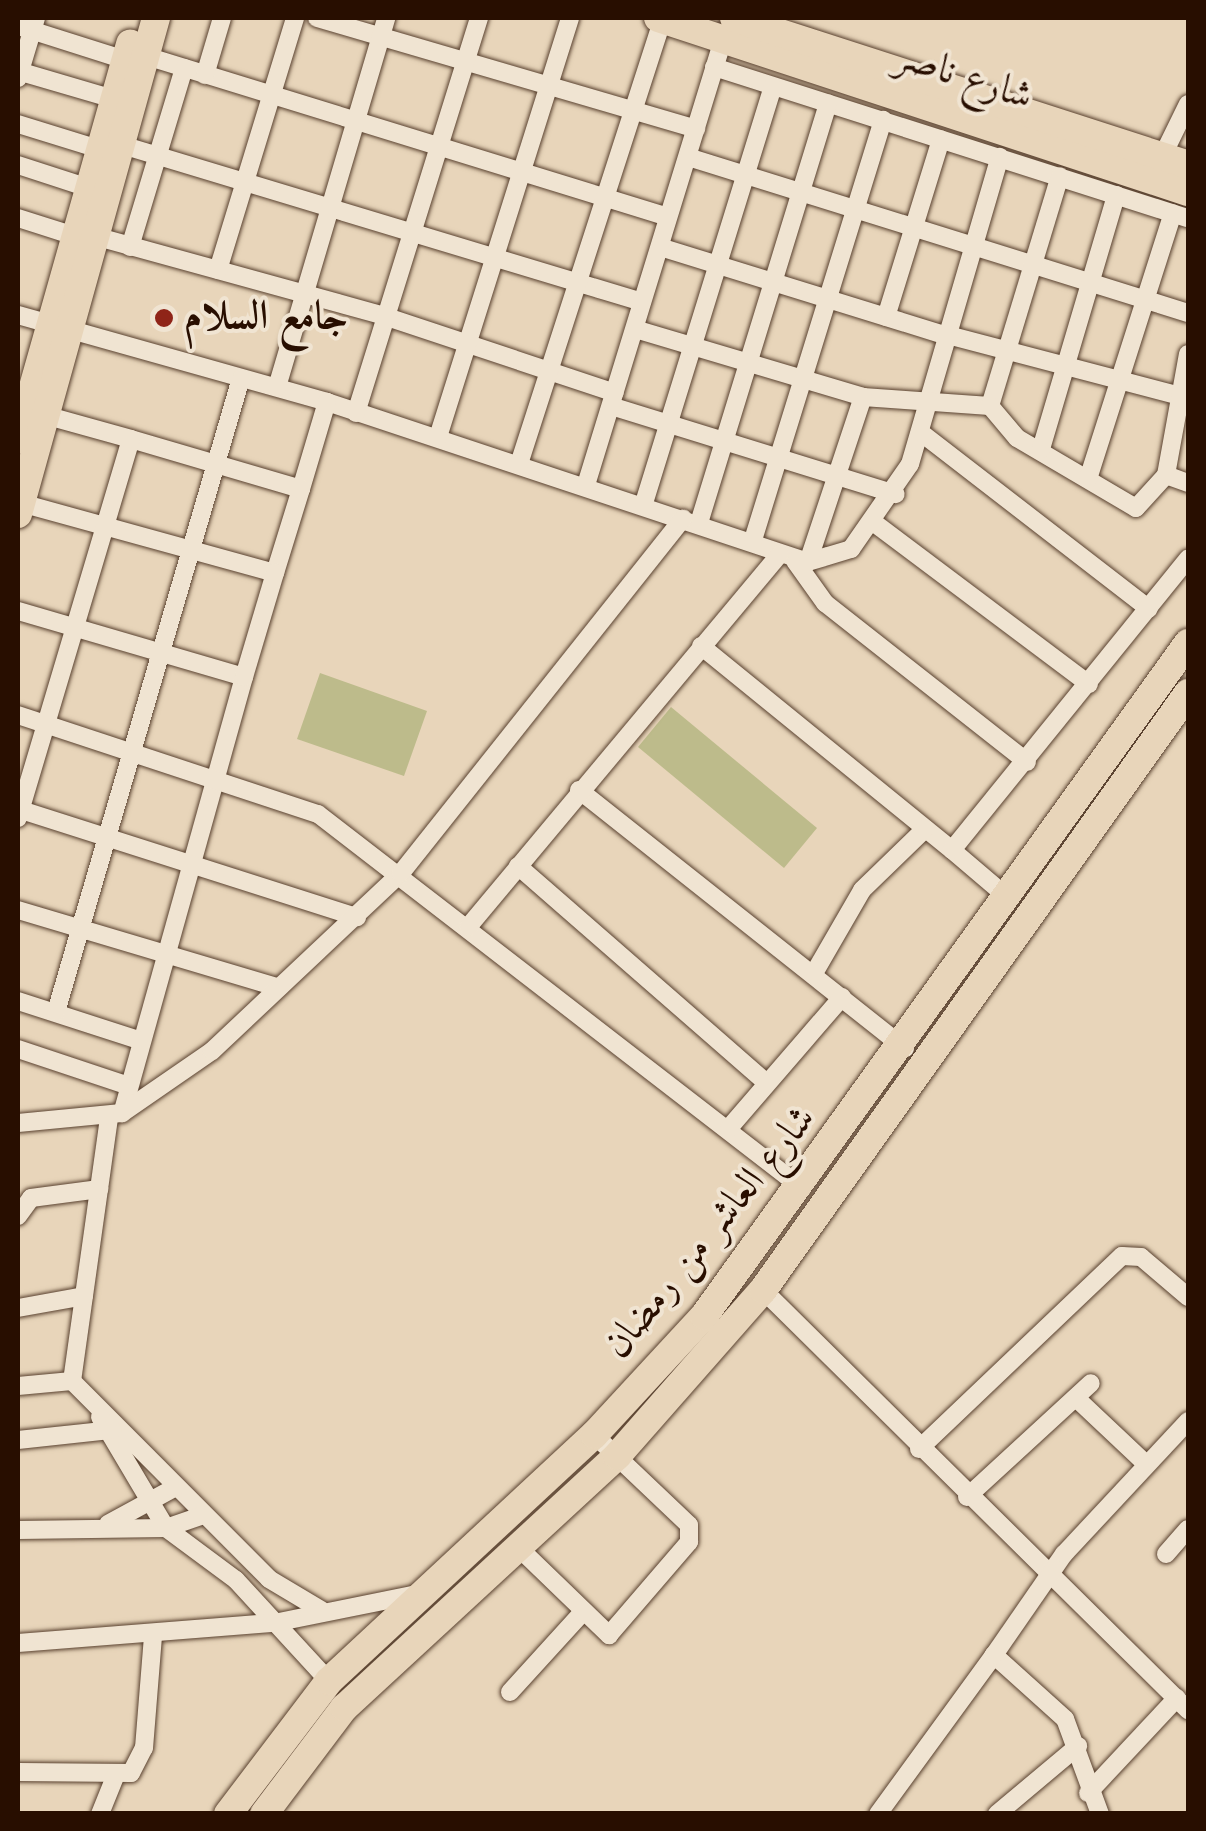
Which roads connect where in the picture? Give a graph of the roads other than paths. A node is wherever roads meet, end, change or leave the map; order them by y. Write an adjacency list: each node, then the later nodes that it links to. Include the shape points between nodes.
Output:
1 (136, 18): 13 (main road)
2 (156, 18): 13 (main road)
3 (222, 18): 17 (street)
4 (295, 18): 21 (street)
5 (317, 18): 11 (street)
6 (479, 18): 14 (street)
7 (570, 18): 18 (street)
8 (661, 18): 12 (main road, شارع ناصر); 24 (street)
9 (765, 22): 12 (main road, شارع ناصر); 32 (main road, شارع ناصر)
10 (28, 25): 13 (street); 16 (street)
11 (384, 26): 14 (street); 27 (street)
12 (724, 42): 19 (street); 28 (street); 32 (main road, شارع ناصر)
13 (136, 58): 15 (street); 20 (main road); 30 (main road)
14 (467, 61): 18 (street); 31 (street)
15 (184, 68): 17 (street); 33 (street)
16 (18, 74): 20 (street)
17 (205, 75): 21 (street)
18 (548, 84): 24 (street); 37 (street)
19 (772, 86): 22 (street); 38 (street)
20 (114, 99): 30 (main road)
21 (271, 99): 27 (street); 39 (street)
22 (828, 103): 25 (street); 42 (street)
23 (1188, 104): 41 (street)
24 (632, 108): 28 (street); 44 (street)
25 (883, 120): 29 (street); 46 (street)
26 (18, 124): 30 (street)
27 (354, 124): 31 (street); 45 (street)
28 (696, 129): 34 (street)
29 (941, 139): 35 (street); 49 (street)
30 (112, 148): 33 (street); 40 (main road); 51 (main road)
31 (438, 151): 37 (street); 50 (street)
32 (1068, 153): 35 (street); 41 (main road, شارع ناصر); 43 (street); 56 (street)
33 (162, 154): 39 (street); 52 (street)
34 (688, 156): 38 (street); 47 (street)
35 (1000, 158): 54 (street)
36 (18, 165): 40 (street)
37 (520, 176): 44 (street); 55 (street)
38 (746, 176): 42 (street); 57 (street)
39 (242, 182): 45 (street); 58 (street)
40 (92, 189): 51 (main road)
41 (1173, 190): 43 (street); 65 (street)
42 (802, 194): 46 (street); 61 (street)
43 (1116, 194): 59 (street)
44 (606, 201): 47 (street); 60 (street)
45 (329, 206): 50 (street); 62 (street)
46 (856, 210): 49 (street); 63 (street)
47 (668, 217): 53 (street)
48 (18, 218): 51 (street)
49 (914, 228): 54 (street); 69 (street)
50 (411, 232): 55 (street); 68 (street)
51 (88, 237): 52 (street); 71 (main road)
52 (130, 248): 58 (street)
53 (660, 248): 57 (street); 64 (street)
54 (976, 248): 56 (street); 72 (street)
55 (493, 257): 60 (street); 73 (street)
56 (1035, 264): 59 (street); 74 (street)
57 (719, 266): 61 (street); 75 (street)
58 (218, 270): 62 (street)
59 (1090, 280): 65 (street); 77 (street)
60 (578, 283): 64 (street); 79 (street)
61 (778, 284): 63 (street); 78 (street)
62 (303, 294): 68 (street); 83 (street)
63 (831, 300): 69 (street); 82 (street)
64 (642, 302): 70 (street)
65 (1147, 303): 66 (street); 80 (street)
66 (1188, 313)
67 (18, 315): 71 (street)
68 (384, 316): 73 (street); 91 (street)
69 (886, 317): 72 (street)
70 (635, 329): 75 (street); 86 (street)
71 (63, 330): 81 (street); 90 (main road)
72 (944, 335): 74 (street); 88 (street)
73 (467, 343): 79 (street); 94 (street)
74 (1010, 344): 77 (street); 89 (street)
75 (694, 347): 78 (street); 92 (street)
76 (1188, 354): 84 (street)
77 (1067, 361): 80 (street); 98 (street)
78 (752, 364): 82 (street); 97 (street)
79 (549, 370): 86 (street); 100 (street)
80 (1123, 376): 84 (street); 104 (street)
81 (240, 378): 83 (street); 101 (street)
82 (806, 380): 85 (street); 99 (street)
83 (276, 388): 87 (street)
84 (1183, 396): 102 (street)
85 (864, 398): 88 (street); 103 (street)
86 (613, 400): 92 (street); 106 (street)
87 (327, 402): 91 (street); 107 (street)
88 (928, 406): 89 (street); 93 (street)
89 (990, 406): 98 (street, via 1004,429)
90 (31, 410): 95 (street); 96 (main road); 110 (main road)
91 (356, 413): 94 (street)
92 (672, 425): 97 (street); 109 (street)
93 (924, 436): 108 (street); 119 (street)
94 (438, 437): 100 (street)
95 (131, 439): 101 (street); 113 (street)
96 (18, 440)
97 (726, 442): 99 (street); 111 (street)
98 (1041, 449): 104 (street)
99 (780, 459): 103 (street); 114 (street)
100 (519, 464): 106 (street)
101 (216, 466): 107 (street); 115 (street)
102 (1166, 475): 104 (street, via 1136,508); 105 (street)
103 (839, 477): 108 (street); 116 (street)
104 (1088, 480)
105 (1188, 482)
106 (586, 485): 109 (street)
107 (300, 489): 118 (street)
108 (896, 494): 112 (street)
109 (644, 503): 111 (street)
110 (19, 508): 113 (street)
111 (691, 521): 114 (street); 141 (street)
112 (876, 525): 116 (street, via 852,549); 126 (street)
113 (104, 528): 115 (street); 121 (street)
114 (753, 540): 116 (street)
115 (191, 554): 118 (street); 124 (street)
116 (794, 559): 123 (street); 131 (street, via 825,603)
117 (1188, 559): 119 (street)
118 (275, 573): 125 (street)
119 (1149, 609): 126 (street)
120 (18, 611): 121 (street)
121 (72, 627): 124 (street); 129 (street)
122 (1188, 643): 135 (main road, شارع العاشر من رمضان)
123 (701, 646): 133 (street); 136 (street)
124 (160, 652): 125 (street); 130 (street)
125 (244, 677): 132 (street)
126 (1088, 684): 131 (street)
127 (1188, 693): 135 (main road, شارع العاشر من رمضان)
128 (18, 715): 129 (street)
129 (46, 723): 130 (street); 134 (street)
130 (132, 748): 132 (street); 137 (street)
131 (1027, 762): 138 (street)
132 (218, 778): 139 (street); 141 (street, via 306,808)
133 (579, 790): 140 (street); 148 (street)
134 (18, 812): 137 (street)
135 (1084, 814): 142 (main road, شارع العاشر من رمضان); 165 (main road, شارع العاشر من رمضان)
136 (925, 829): 138 (street); 148 (street, via 862,890)
137 (106, 839): 139 (street); 146 (street)
138 (952, 850): 142 (street)
139 (196, 864): 144 (street); 147 (street)
140 (518, 866): 145 (street); 156 (street)
141 (401, 873): 144 (street); 145 (street)
142 (1006, 896): 154 (main road, شارع العاشر من رمضان)
143 (18, 910): 146 (street)
144 (357, 918): 149 (street)
145 (468, 927): 160 (street)
146 (80, 929): 147 (street); 152 (street)
147 (168, 954): 149 (street); 153 (street)
148 (813, 975): 150 (street)
149 (279, 988): 158 (street, via 192,1068)
150 (842, 997): 154 (street); 156 (street)
151 (18, 1000): 152 (street)
152 (56, 1012): 153 (street)
153 (142, 1042): 157 (street)
154 (906, 1048): 161 (main road, شارع العاشر من رمضان)
155 (18, 1049): 157 (street)
156 (767, 1084): 160 (street)
157 (129, 1086): 158 (street)
158 (116, 1115): 159 (street); 162 (street)
159 (18, 1123)
160 (729, 1128): 161 (street)
161 (802, 1188): 175 (main road, شارع العاشر من رمضان, via 704,1316)
162 (99, 1189): 163 (street); 166 (street)
163 (24, 1194): 164 (street)
164 (18, 1216)
165 (763, 1290): 177 (street); 178 (main road, شارع العاشر من رمضان)
166 (84, 1296): 168 (street); 169 (street)
167 (1188, 1298): 177 (street, via 1141,1257 1122,1256)
168 (18, 1308)
169 (72, 1381): 171 (street); 174 (street)
170 (1091, 1383): 172 (street)
171 (18, 1386)
172 (1076, 1398): 179 (street); 181 (street)
173 (1188, 1421): 179 (street)
174 (107, 1425): 176 (street); 180 (street); 182 (street)
175 (594, 1435): 178 (street); 191 (main road, شارع العاشر من رمضان)
176 (18, 1440)
177 (920, 1449): 181 (street)
178 (617, 1456): 188 (main road, شارع العاشر من رمضان); 193 (street, via 691,1537 613,1634)
179 (1144, 1462): 190 (street)
180 (176, 1487): 182 (street); 183 (street)
181 (967, 1498): 190 (street)
182 (149, 1502): 184 (street); 185 (street)
183 (202, 1516): 185 (street); 192 (street, via 282,1591)
184 (103, 1527): 185 (street); 187 (street)
185 (166, 1528): 194 (street, via 236,1580)
186 (1188, 1529): 189 (street)
187 (18, 1530)
188 (518, 1547): 193 (street); 208 (main road, شارع العاشر من رمضان, via 344,1708)
189 (1166, 1554)
190 (1046, 1577): 197 (street); 200 (street)
191 (424, 1593): 192 (street); 198 (main road, شارع العاشر من رمضان)
192 (320, 1610): 194 (street)
193 (582, 1613): 199 (street)
194 (274, 1623): 195 (street); 198 (street)
195 (153, 1636): 196 (street); 203 (street, via 144,1748 131,1773)
196 (18, 1643)
197 (994, 1654): 201 (street, via 1050,1700); 205 (street)
198 (329, 1681): 207 (main road, شارع العاشر من رمضان)
199 (510, 1692)
200 (1183, 1704): 204 (street)
201 (1078, 1746): 204 (street); 210 (street)
202 (19, 1767): 203 (street)
203 (115, 1777): 206 (street)
204 (1088, 1793): 211 (street)
205 (881, 1807): 209 (street)
206 (100, 1814)
207 (228, 1814)
208 (264, 1814)
209 (899, 1814)
210 (997, 1814)
211 (1100, 1814)

